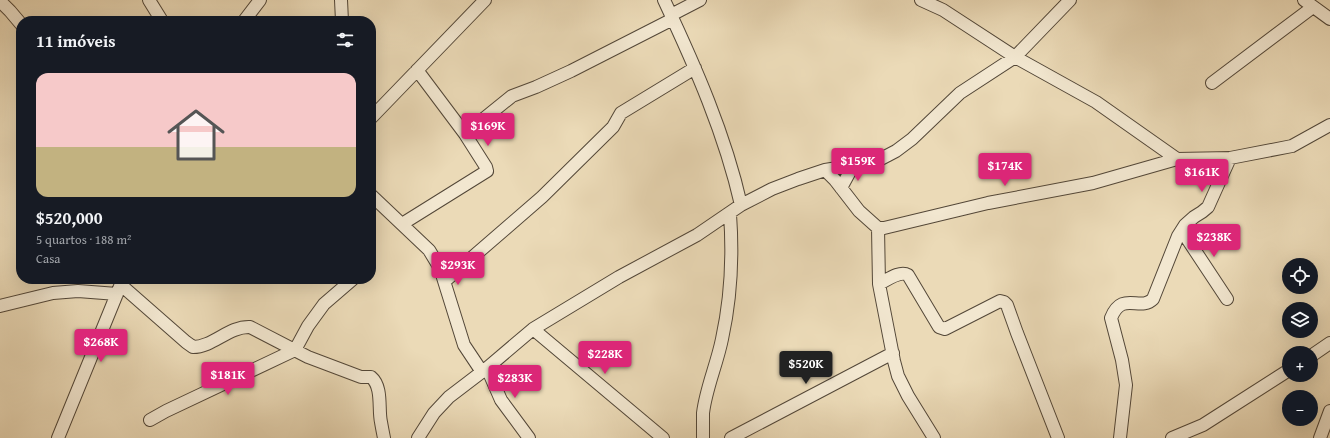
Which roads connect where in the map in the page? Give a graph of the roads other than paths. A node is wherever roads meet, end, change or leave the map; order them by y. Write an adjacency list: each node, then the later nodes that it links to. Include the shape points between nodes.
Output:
1 (149, 0): 11 (street)
2 (260, 0): 12 (street)
3 (342, 0): 13 (street)
4 (485, 0): 19 (street)
5 (664, 0): 14 (street)
6 (700, 0): 14 (street)
7 (921, 0): 17 (street, via 943,10)
8 (1070, 0): 17 (street)
9 (0, 1): 15 (street)
10 (1309, 3): 16 (street); 20 (street)
11 (159, 16)
12 (248, 16)
13 (342, 16)
14 (672, 17): 18 (street); 23 (street, via 571,71 512,96)
15 (16, 18)
16 (1330, 19)
17 (1015, 57): 25 (street, via 1096,102); 26 (street, via 960,93 896,151 875,162)
18 (695, 68): 30 (street, via 734,177); 35 (street, via 621,113 613,127 542,197)
19 (417, 70): 21 (street); 23 (street)
20 (1212, 83)
21 (376, 113)
22 (1330, 125): 24 (street, via 1292,146)
23 (466, 134): 32 (street, via 487,171)
24 (1230, 158): 25 (street); 34 (street, via 1208,207 1185,225)
25 (1178, 159): 33 (street, via 1093,183)
26 (853, 166): 27 (street); 28 (street)
27 (825, 170): 28 (street); 30 (street, via 785,183)
28 (841, 188): 33 (street, via 859,211)
29 (376, 200): 32 (street)
30 (741, 205): 31 (street)
31 (730, 214): 43 (street); 57 (street, via 732,263 726,317 703,414)
32 (402, 224): 35 (street, via 429,250 440,268)
33 (878, 228): 37 (street)
34 (1182, 231): 40 (street); 61 (street, via 1153,299 1143,303 1124,303 1113,311 1111,318 1126,385)
35 (444, 281): 48 (street, via 464,345)
36 (347, 284): 45 (street, via 324,304)
37 (879, 284): 47 (street); 60 (street, via 901,273 908,275 942,329 1000,301 1004,302)
38 (120, 286): 39 (street); 42 (street); 45 (street, via 194,347 204,345 242,326 250,327)
39 (100, 293): 41 (street, via 53,293); 42 (street)
40 (1227, 299)
41 (0, 306)
42 (112, 306): 52 (street)
43 (533, 329): 48 (street); 56 (street)
44 (1330, 344): 46 (street)
45 (295, 350): 51 (street); 53 (street, via 361,377 374,379)
46 (1318, 352)
47 (893, 354): 58 (street); 59 (street, via 898,376)
48 (484, 370): 54 (street, via 449,397 434,413); 55 (street, via 501,400)
49 (1282, 375): 62 (street, via 1203,426)
50 (1330, 411): 63 (street)
51 (150, 420)
52 (58, 438)
53 (384, 438)
54 (418, 438)
55 (529, 438)
56 (663, 438)
57 (703, 438)
58 (731, 438)
59 (934, 438)
60 (1058, 438)
61 (1120, 438)
62 (1172, 438)
63 (1320, 438)

